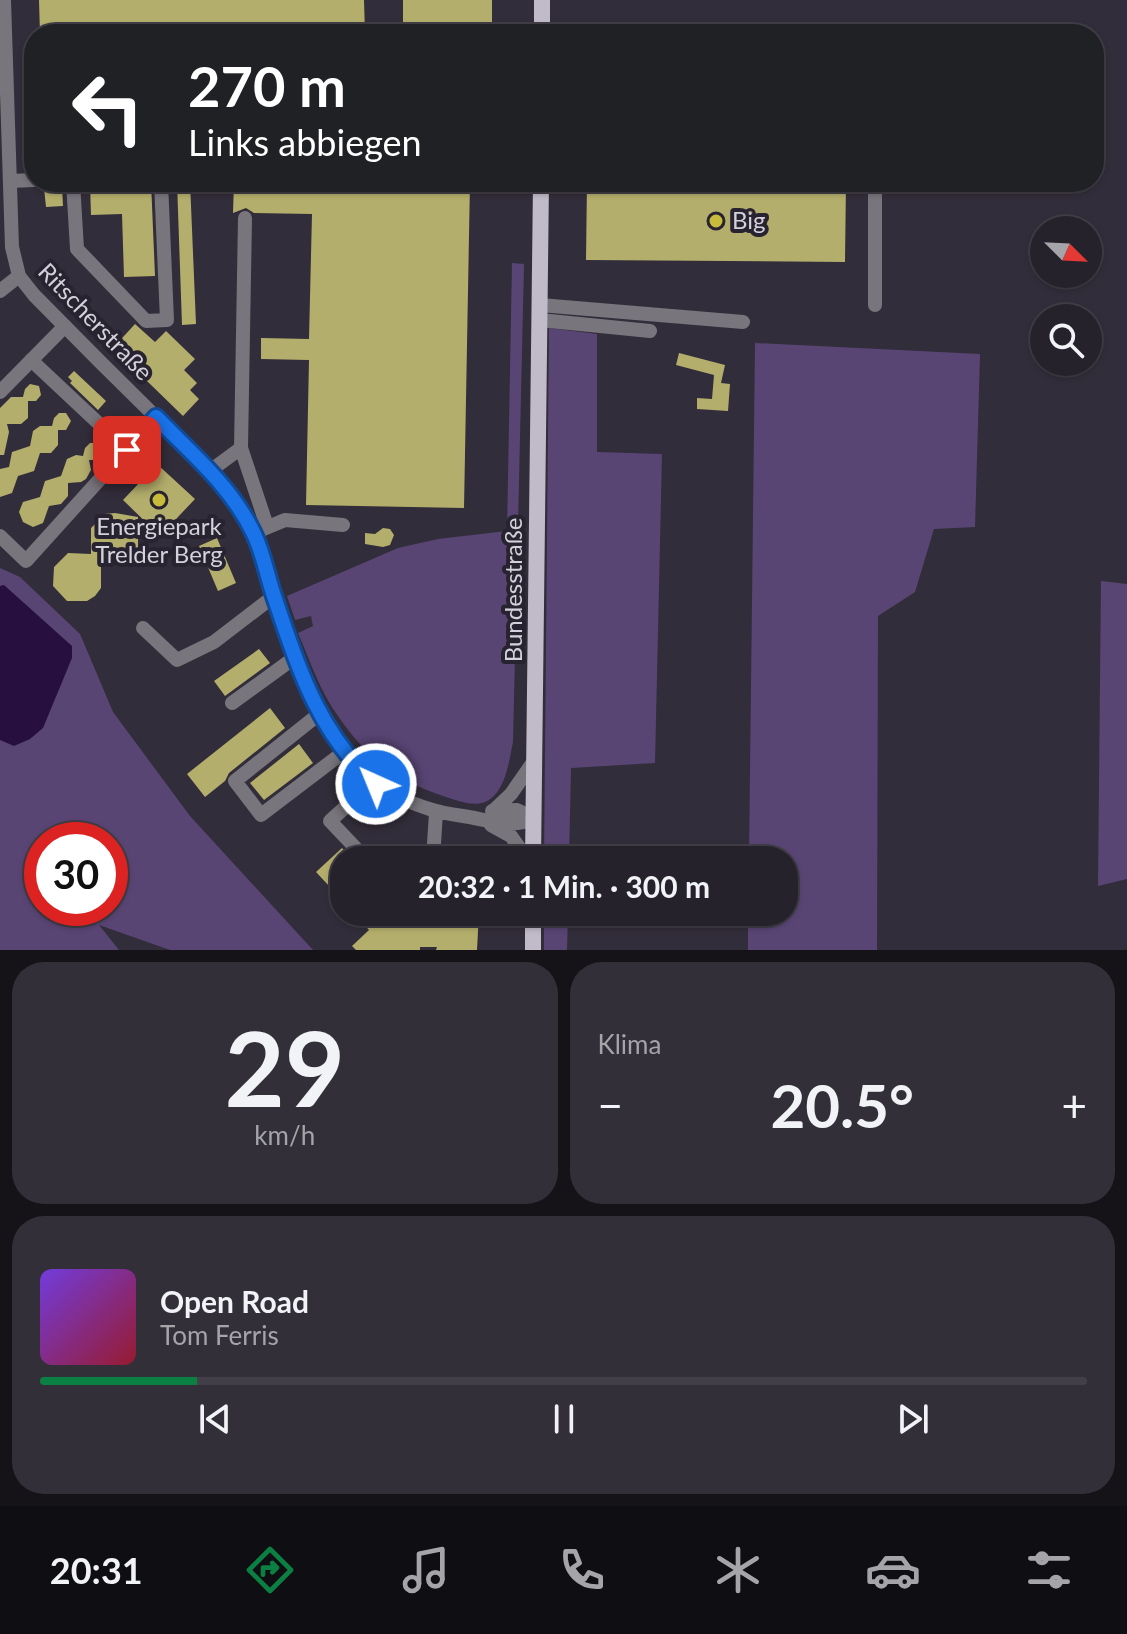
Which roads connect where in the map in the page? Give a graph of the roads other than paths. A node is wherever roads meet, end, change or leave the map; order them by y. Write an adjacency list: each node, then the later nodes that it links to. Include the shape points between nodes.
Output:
1 (4, 0): 5 (street, Ritscherstraße)
2 (542, 0): 3 (main road)
3 (542, 24)
4 (24, 180): 5 (street)
5 (10, 181): 11 (street, Ritscherstraße, via 12,247)
6 (74, 192): 7 (street, via 77,249 146,321 167,320)
7 (161, 192)
8 (541, 192): 14 (main road, Bundesstraße)
9 (875, 192): 13 (street)
10 (245, 218): 21 (street)
11 (19, 276): 12 (street); 16 (street, Ritscherstraße)
12 (0, 291)
13 (875, 305)
14 (540, 312): 15 (street); 17 (street); 33 (main road, Bundesstraße)
15 (743, 322)
16 (65, 326): 18 (street); 20 (street, Ritscherstraße)
17 (650, 331)
18 (31, 360): 19 (street); 22 (street)
19 (0, 392)
20 (156, 417): 22 (street); 23 (street, Ritscherstraße)
21 (241, 448): 23 (street); 25 (street)
22 (127, 450): 26 (street, via 26,561)
23 (210, 471): 25 (street, Ritscherstraße)
24 (343, 525): 25 (street, via 285,520)
25 (261, 530): 27 (street, Ritscherstraße)
26 (0, 536)
27 (274, 596): 28 (street, via 214,642 177,660); 29 (street, Ritscherstraße)
28 (143, 628)
29 (294, 658): 30 (street); 31 (street, Ritscherstraße)
30 (232, 703)
31 (319, 714): 32 (street, Ritscherstraße); 32 (street, via 235,781 261,815)
32 (345, 751): 34 (street, Ritscherstraße)
33 (534, 761): 35 (street, Ritscherstraße); 38 (main road, Bundesstraße)
34 (373, 782): 36 (street, Ritscherstraße); 39 (street, via 330,821)
35 (493, 811): 37 (street, Ritscherstraße); 38 (street, Ritscherstraße, via 523,811)
36 (436, 812): 37 (street, Ritscherstraße); 40 (street)
37 (472, 818): 38 (street, Ritscherstraße, via 516,824); 41 (street, Ritscherstraße, via 506,832)
38 (534, 818): 42 (main road, Bundesstraße)
39 (354, 846)
40 (434, 846)
41 (518, 846)
42 (531, 846)
43 (533, 926): 44 (main road)
44 (533, 950)

